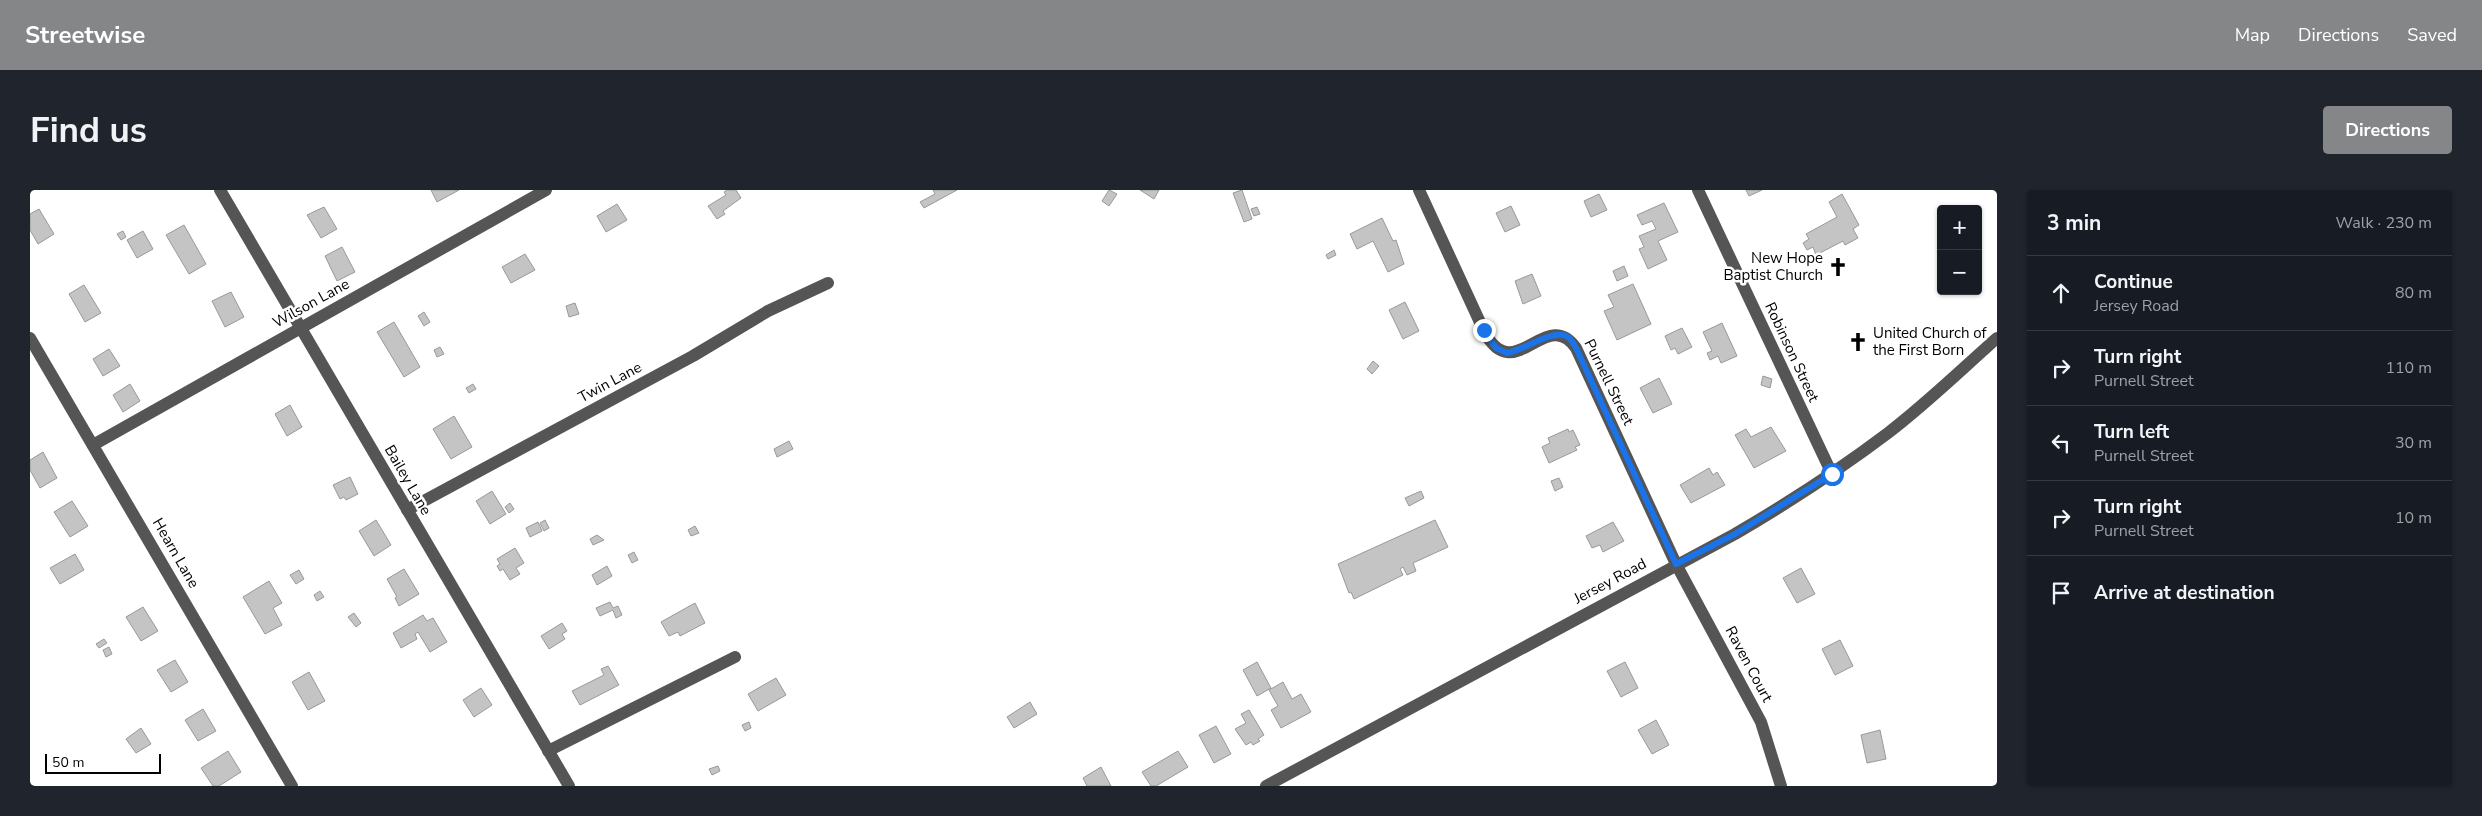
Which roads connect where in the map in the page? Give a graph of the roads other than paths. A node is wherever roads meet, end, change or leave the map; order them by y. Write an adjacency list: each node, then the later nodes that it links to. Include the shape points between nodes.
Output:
1 (220, 190): 6 (street, Bailey Lane)
2 (546, 190): 6 (street, Wilson Lane)
3 (1419, 190): 12 (street, Purnell Street, via 1484,330 1496,348 1501,352 1512,352 1559,334 1568,337 1576,348)
4 (1698, 190): 10 (street, Robinson Street)
5 (828, 283): 11 (street, Twin Lane, via 751,320 693,356)
6 (302, 327): 9 (street, Wilson Lane); 11 (street, Bailey Lane)
7 (30, 338): 9 (street, Hearn Lane)
8 (1997, 338): 10 (street, Jersey Road, via 1889,432)
9 (93, 444): 15 (street, Hearn Lane)
10 (1832, 474): 12 (street, Jersey Road, via 1735,534)
11 (406, 510): 14 (street, Bailey Lane)
12 (1676, 564): 17 (street, Jersey Road); 18 (street, Raven Court, via 1761,722)
13 (735, 657): 14 (street)
14 (548, 751): 16 (street, Bailey Lane)
15 (292, 786)
16 (569, 786)
17 (1266, 786)
18 (1780, 786)

